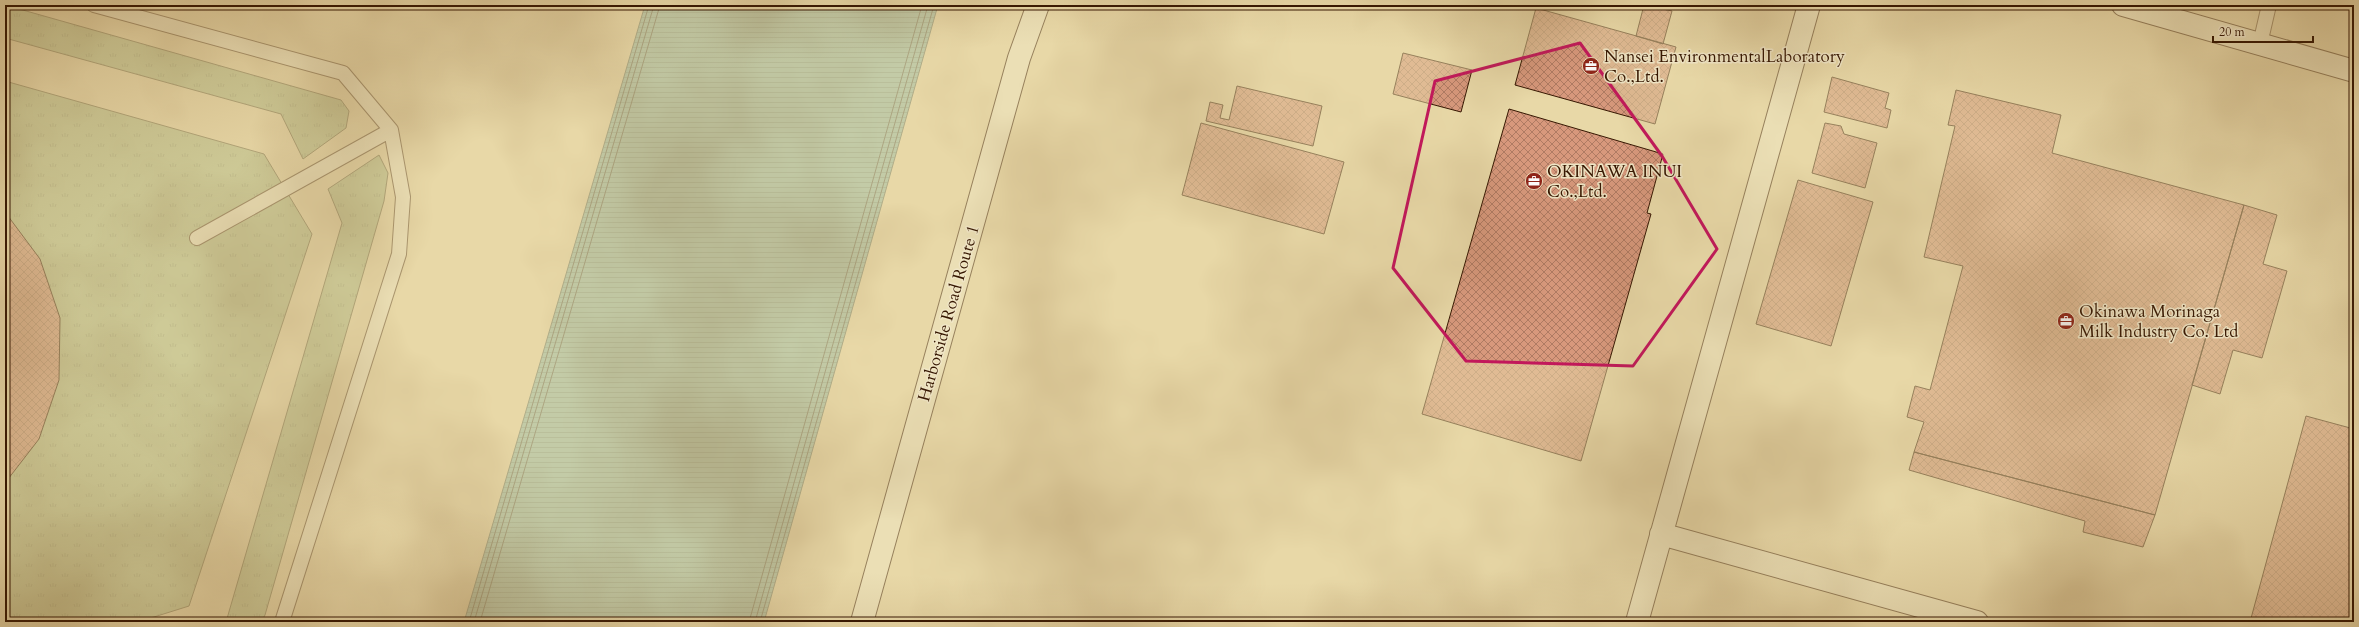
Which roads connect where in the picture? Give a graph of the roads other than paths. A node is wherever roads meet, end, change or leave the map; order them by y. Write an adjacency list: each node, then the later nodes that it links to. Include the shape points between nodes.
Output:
1 (94, 5): 8 (lane, via 343,73)
2 (1038, 5): 12 (street, Harborside Road Route 1, via 1019,58)
3 (1809, 5): 10 (street)
4 (2123, 5): 6 (street)
5 (2269, 5): 6 (lane)
6 (2260, 44): 7 (street)
7 (2354, 71)
8 (391, 130): 9 (lane); 11 (lane, via 403,197 399,254)
9 (197, 238)
10 (1661, 534): 13 (street); 14 (street)
11 (282, 622)
12 (862, 622)
13 (1637, 622)
14 (1977, 622)

